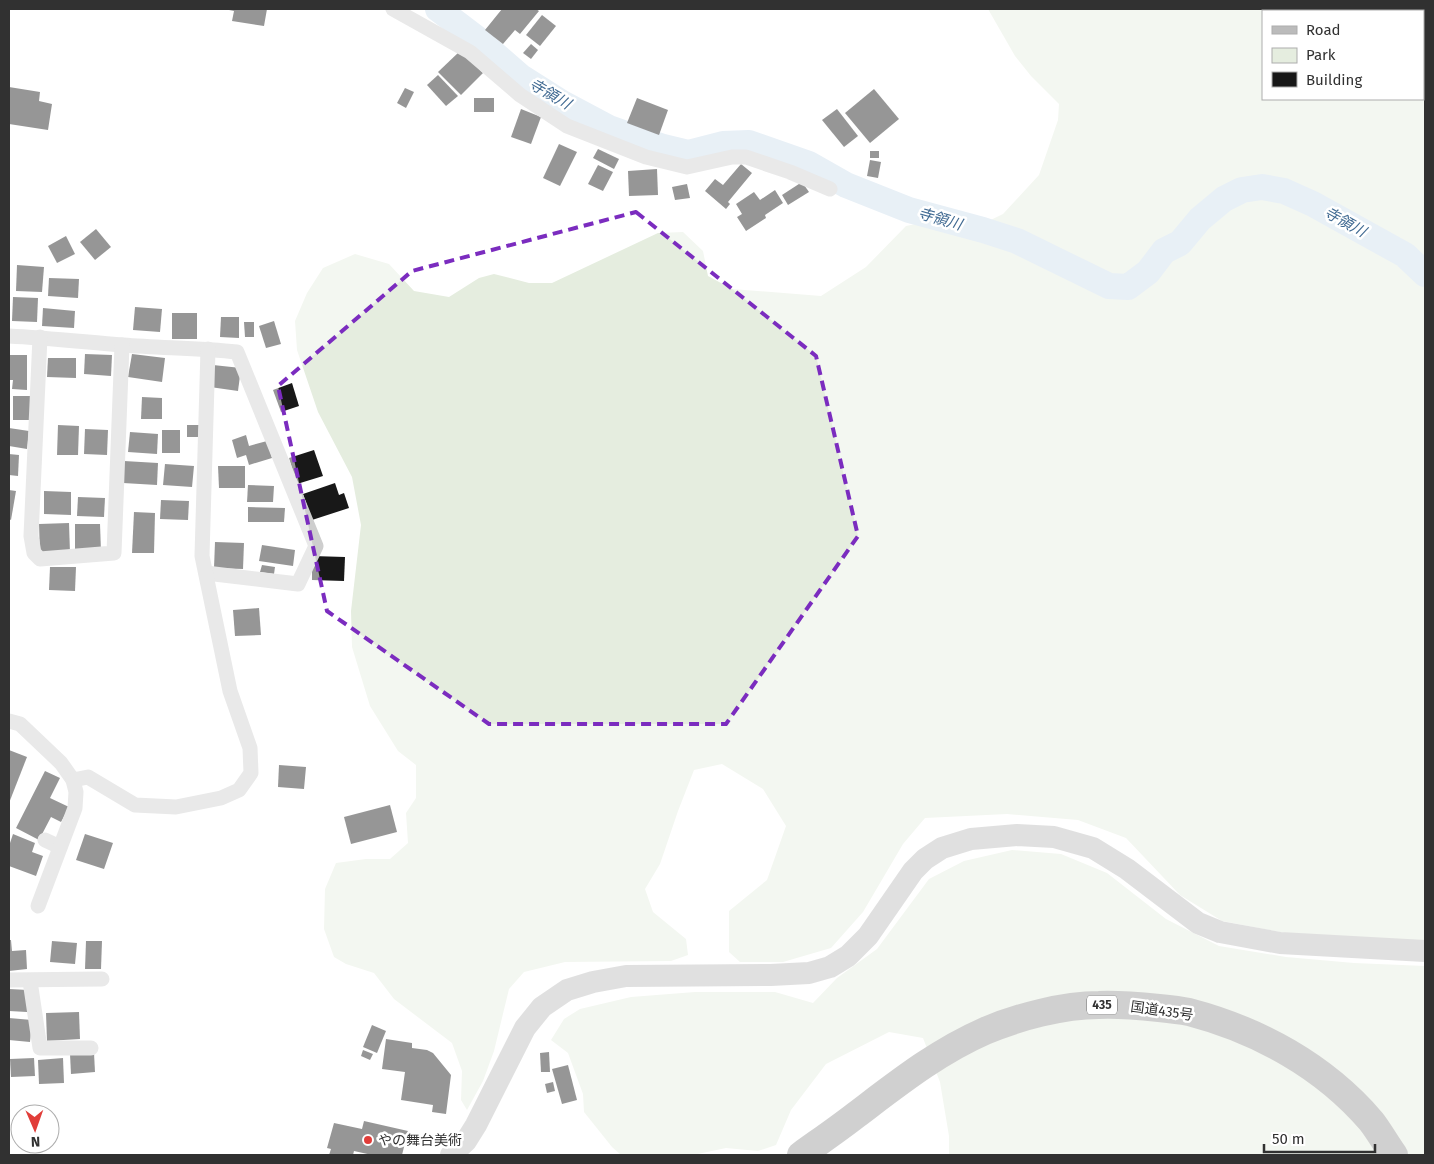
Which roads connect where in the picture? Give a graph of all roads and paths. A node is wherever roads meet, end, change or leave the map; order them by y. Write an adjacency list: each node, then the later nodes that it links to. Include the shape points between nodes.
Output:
1 (393, 9): 2 (street, via 470,52 520,95 567,126 646,157 687,167 732,156 746,157)
2 (830, 189)
3 (9, 336): 4 (street)
4 (40, 337): 5 (street); 5 (street, via 32,536 34,553 40,559 114,553)
5 (122, 345): 6 (street)
6 (208, 349): 7 (street, via 202,556); 7 (street, via 237,352 316,546 298,584)
7 (206, 573): 9 (street, via 230,691 250,748 251,773 239,790 221,798 176,808 135,805 88,777)
8 (9, 721): 9 (street, via 20,724 61,763)
9 (73, 780): 11 (street, via 75,808)
10 (45, 840): 11 (street)
11 (60, 847): 12 (street)
12 (38, 906)
13 (1425, 951): 18 (street, via 1280,943 1220,932 1198,923 1127,869 1093,848 1054,837 1017,835 970,839 942,848 925,859 868,936 848,956 830,967 771,975 626,976 567,990 542,1007 525,1028 476,1126 466,1141)
14 (102, 979): 16 (street)
15 (9, 980): 16 (street)
16 (30, 981): 17 (street, via 40,1048)
17 (91, 1048)
18 (450, 1155)
19 (801, 1155): 20 (highway, 国道435号 / 435, via 947,1050 1015,1020 1098,1004 1187,1012 1243,1029 1324,1076 1371,1122)
20 (1394, 1155)

